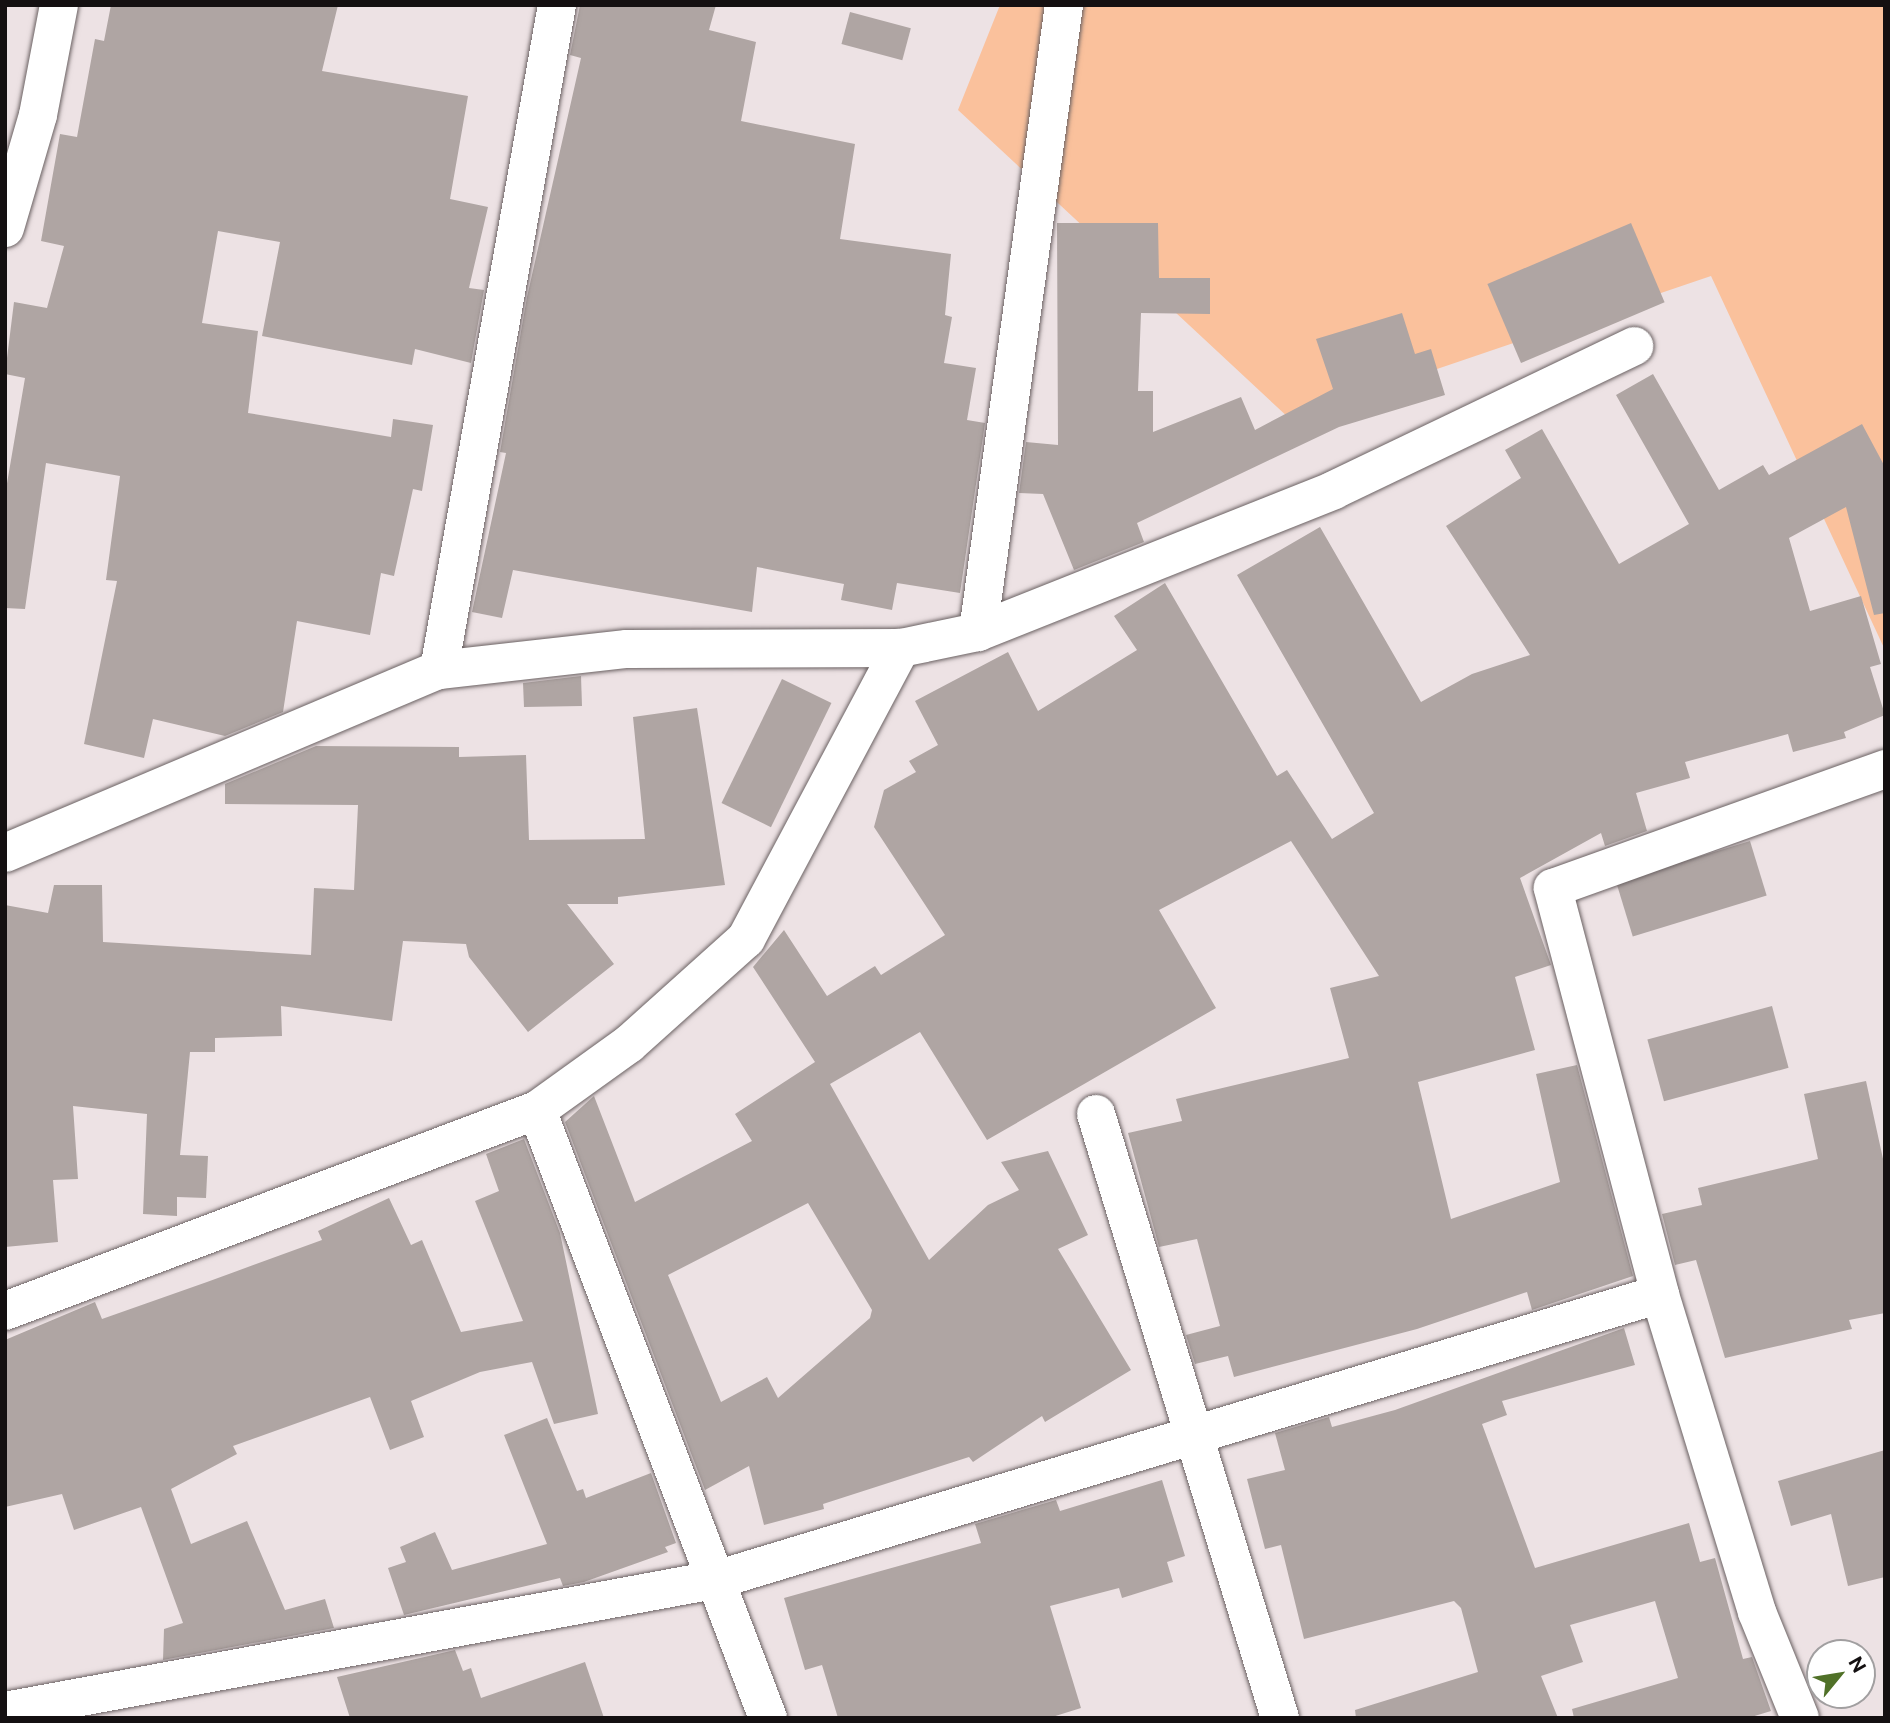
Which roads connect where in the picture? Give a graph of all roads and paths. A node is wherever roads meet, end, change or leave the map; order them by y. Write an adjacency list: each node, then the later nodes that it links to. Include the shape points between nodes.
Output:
1 (59, 5): 4 (street)
2 (557, 5): 8 (street)
3 (1064, 5): 6 (street)
4 (5, 228)
5 (1634, 346): 6 (street, via 1334,491)
6 (978, 632): 7 (street)
7 (901, 649): 8 (street, via 627,649); 11 (street, via 746,939 629,1044)
8 (439, 670): 10 (street)
9 (1885, 769): 13 (street, via 1553,888)
10 (5, 853)
11 (537, 1110): 14 (street); 16 (street)
12 (1096, 1114): 15 (street)
13 (1660, 1294): 15 (street); 20 (street, via 1757,1612)
14 (5, 1311)
15 (1190, 1437): 16 (street); 19 (street)
16 (719, 1579): 17 (street); 18 (street)
17 (5, 1711)
18 (768, 1718)
19 (1280, 1718)
20 (1800, 1718)

